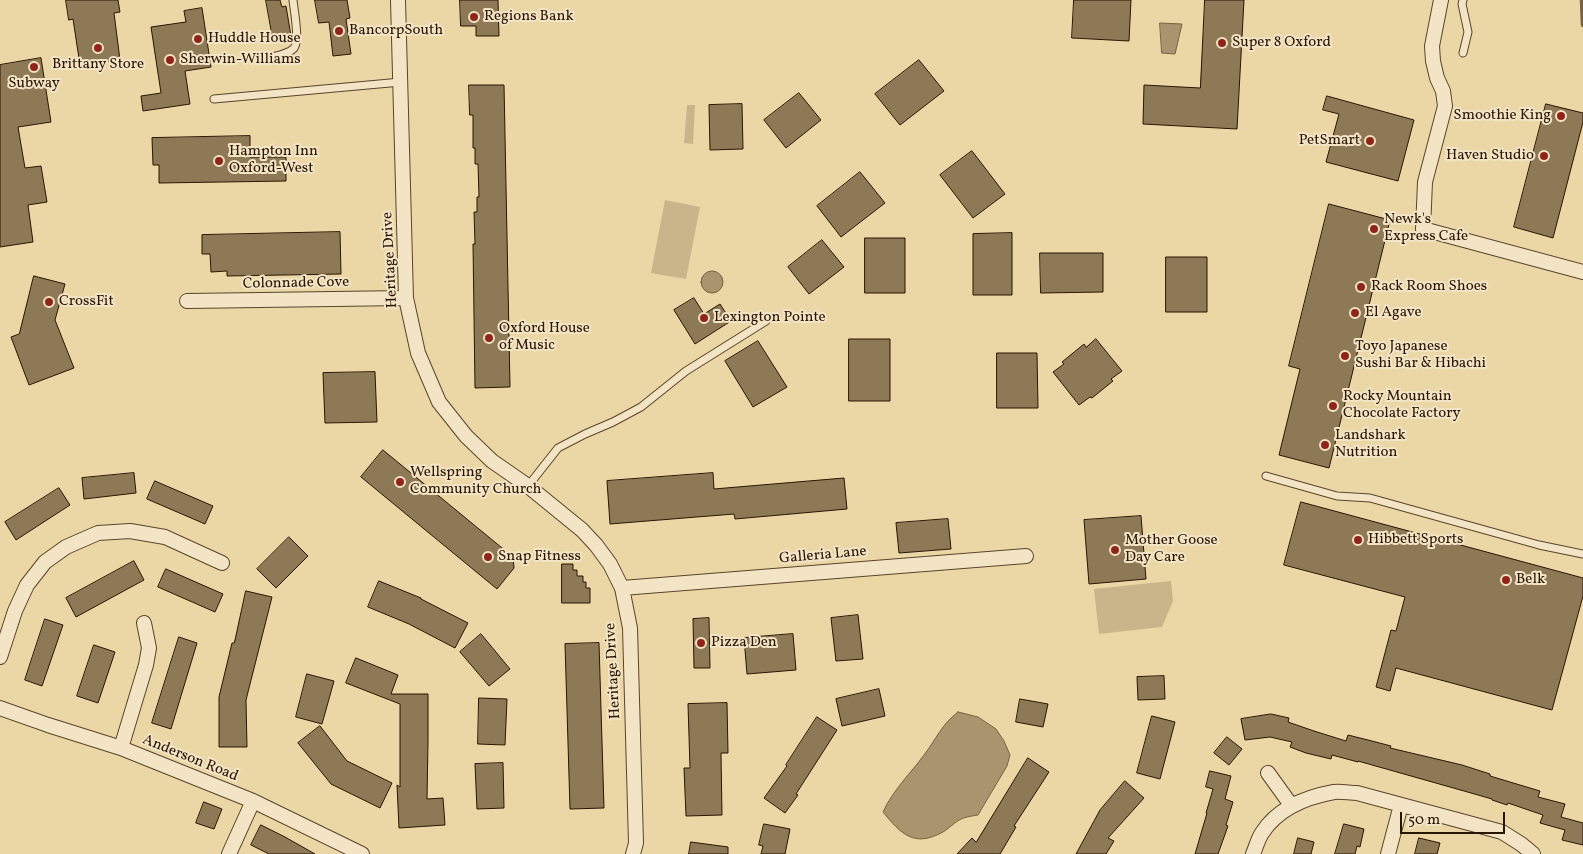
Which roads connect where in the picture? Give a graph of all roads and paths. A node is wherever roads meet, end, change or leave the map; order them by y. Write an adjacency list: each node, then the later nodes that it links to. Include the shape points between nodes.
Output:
1 (292, 0): 6 (lane, via 295,47)
2 (398, 0): 7 (street, Heritage Drive)
3 (1441, 0): 9 (street, via 1432,46 1445,106 1425,182 1424,229)
4 (1462, 0): 5 (lane, via 1468,32)
5 (1463, 53)
6 (268, 58)
7 (401, 82): 8 (lane); 10 (street, Heritage Drive)
8 (214, 99)
9 (1583, 272)
10 (406, 298): 11 (street, Colonnade Cove); 14 (street, Heritage Drive, via 418,353 439,402 466,436 492,461)
11 (187, 301)
12 (766, 320): 14 (lane, via 686,371 641,407 558,448)
13 (1266, 476): 15 (lane, via 1337,496 1370,498)
14 (528, 486): 18 (street, Heritage Drive, via 596,545)
15 (1583, 554)
16 (1026, 556): 18 (street, Galleria Lane)
17 (222, 563): 20 (street, via 165,537 130,531 98,533 66,547 46,562 14,611)
18 (622, 588): 29 (street, Heritage Drive, via 630,628 636,843)
19 (144, 623): 22 (street, via 148,648 146,666)
20 (0, 657)
21 (0, 708): 22 (street, Anderson Road)
22 (121, 748): 24 (street, Anderson Road)
23 (1268, 773): 26 (street)
24 (253, 802): 27 (street); 28 (street, Anderson Road)
25 (1401, 805): 26 (street, via 1335,792); 31 (street); 32 (street, via 1502,832)
26 (1291, 806): 30 (street, via 1272,819 1261,834)
27 (229, 854)
28 (362, 854)
29 (633, 854)
30 (1253, 854)
31 (1388, 854)
32 (1533, 854)

